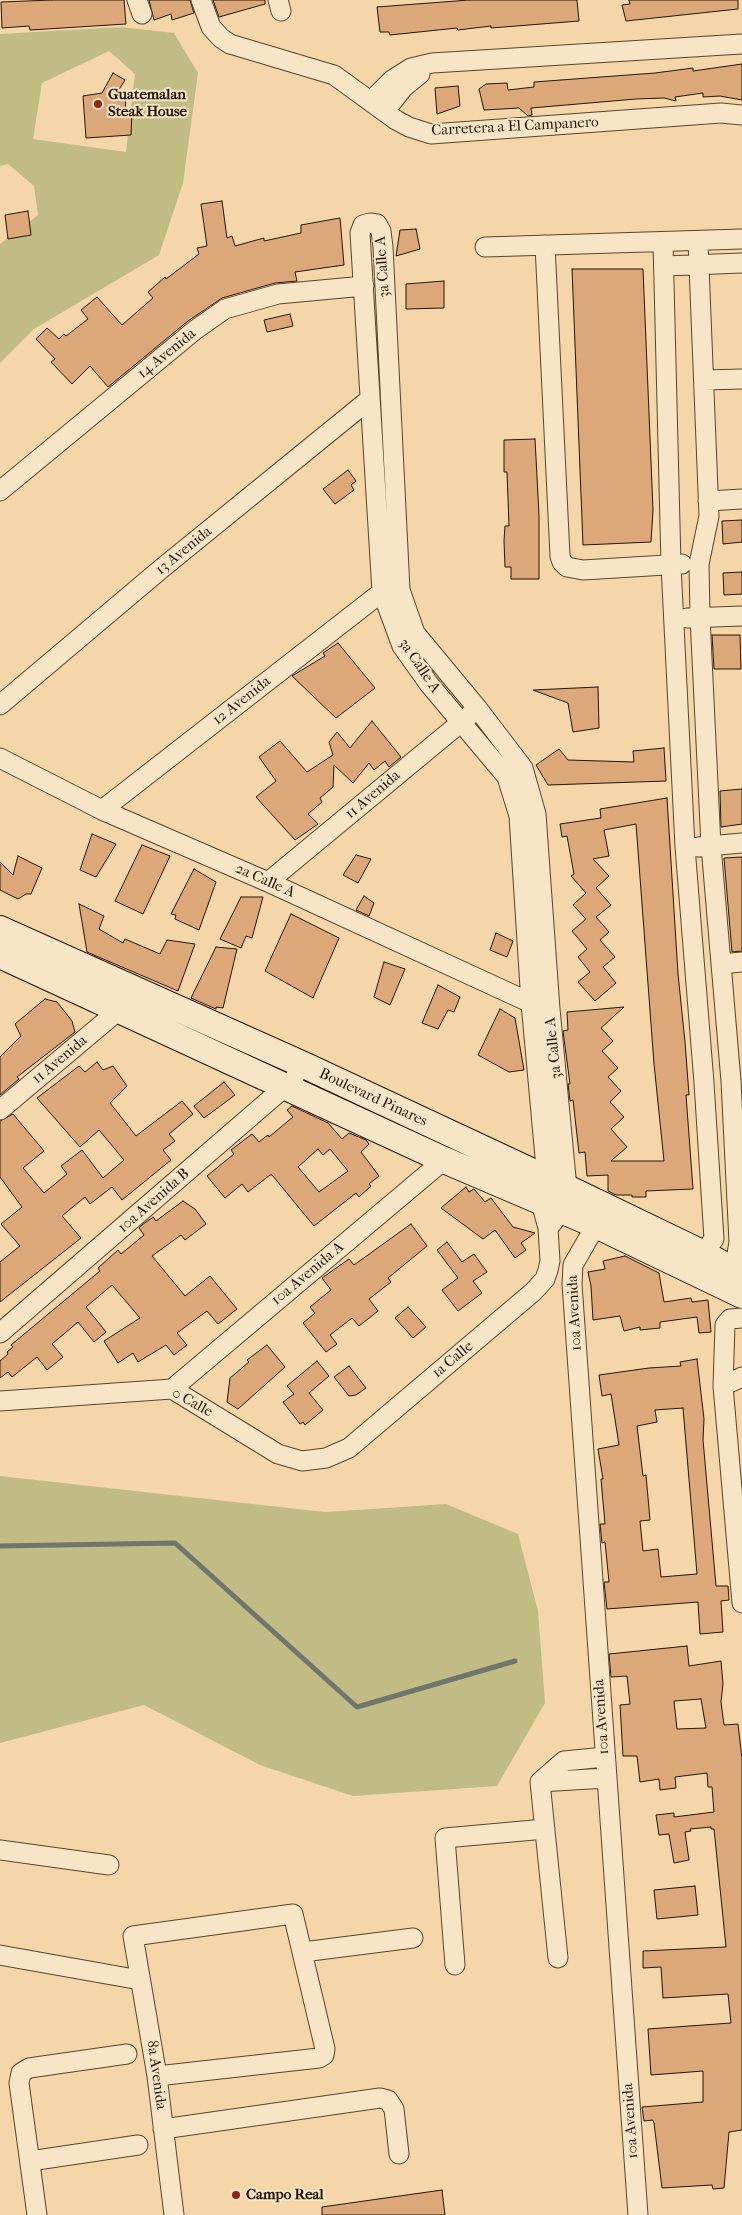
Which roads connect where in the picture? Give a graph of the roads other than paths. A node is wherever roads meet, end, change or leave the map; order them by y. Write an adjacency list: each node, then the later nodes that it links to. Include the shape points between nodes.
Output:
1 (201, 0): 3 (street, Carretera a El Campanero, via 211,26 221,38 239,47 334,75)
2 (742, 44): 3 (street, via 432,63 411,68 392,80)
3 (378, 106): 4 (street, Carretera a El Campanero, via 409,127 443,134 722,113)
4 (742, 115)
5 (742, 239): 6 (street)
6 (698, 241): 7 (street); 11 (street)
7 (663, 242): 8 (street); 12 (street)
8 (545, 245): 9 (street); 21 (street, via 562,562 566,567 577,570)
9 (485, 247)
10 (742, 263): 11 (street)
11 (700, 264): 12 (street); 15 (street)
12 (664, 266): 21 (street)
13 (364, 286): 16 (street, 3a Calle A); 17 (street, 14 Avenida, via 278,294 225,310 195,330); 27 (street, 3a Calle A, via 360,234 363,225 377,224 383,247 400,590 415,633)
14 (742, 379): 15 (street)
15 (704, 380): 19 (street)
16 (370, 399): 22 (street, 3a Calle A); 26 (street, 13 Avenida, via 161,569)
17 (0, 491)
18 (742, 499): 19 (street)
19 (708, 500): 20 (street, via 709,516)
20 (699, 564): 21 (street); 24 (street)
21 (671, 565): 25 (street)
22 (382, 592): 28 (street, 3a Calle A, via 402,646); 30 (street, 12 Avenida)
23 (742, 616): 24 (street)
24 (700, 617): 25 (street); 32 (street)
25 (673, 619): 33 (street)
26 (0, 706)
27 (478, 709): 28 (street, 11 Avenida); 47 (street, 3a Calle A, via 523,768 536,814 550,1009)
28 (461, 722): 34 (street, 11 Avenida); 39 (street, 3a Calle A, via 507,776 519,816)
29 (0, 758): 30 (street, 2a Calle A)
30 (102, 810): 34 (street, 2a Calle A)
31 (742, 843): 32 (street)
32 (711, 846): 33 (street); 38 (street)
33 (685, 847): 43 (street)
34 (268, 882): 39 (street, 2a Calle A)
35 (0, 929): 41 (street, Boulevard Pinares)
36 (0, 955): 40 (street, Boulevard Pinares)
37 (742, 962): 38 (street)
38 (721, 964): 42 (street)
39 (531, 1003): 47 (street, 3a Calle A)
40 (119, 1010): 44 (street, Boulevard Pinares); 45 (street, 11 Avenida)
41 (306, 1066): 44 (street, 10a Avenida B); 47 (street, Boulevard Pinares)
42 (737, 1080): 43 (street); 50 (street, via 739,1242)
43 (704, 1083): 49 (street, via 714,1239)
44 (286, 1086): 46 (street, Boulevard Pinares); 52 (street, 10a Avenida B)
45 (0, 1110)
46 (444, 1160): 47 (street, Boulevard Pinares); 55 (street, 10a Avenida A)
47 (553, 1201): 48 (street, Boulevard Pinares); 49 (street, Boulevard Pinares); 57 (street, 1a Calle, via 550,1261 539,1286 349,1448)
48 (596, 1224): 49 (street, Boulevard Pinares); 60 (street, 10a Avenida, via 573,1266 572,1284)
49 (697, 1262): 50 (street, Boulevard Pinares)
50 (735, 1281)
51 (742, 1318): 54 (street, via 730,1319 724,1325)
52 (0, 1333)
53 (742, 1377): 54 (street)
54 (723, 1386): 58 (street)
55 (172, 1388): 56 (street, 0 Calle); 57 (street, 0 Calle, via 278,1454)
56 (0, 1401)
57 (314, 1461)
58 (738, 1505): 59 (street)
59 (742, 1603)
60 (605, 1757): 61 (street, 10a Avenida); 62 (street, via 564,1761)
61 (606, 1778): 62 (street); 80 (street, 10a Avenida)
62 (540, 1782): 63 (street)
63 (545, 1829): 69 (street); 70 (street, via 445,1838)
64 (0, 1850): 65 (street)
65 (109, 1865)
66 (413, 1938): 67 (street)
67 (304, 1952): 71 (street, 8a Avenida, via 295,1917 289,1913 132,1936); 73 (street, via 324,2055)
68 (0, 1955): 71 (street)
69 (558, 1958)
70 (455, 1965)
71 (140, 1980): 73 (street, 8a Avenida)
72 (127, 2054): 77 (street, via 29,2068 21,2073 19,2083)
73 (157, 2076): 74 (street, 8a Avenida)
74 (163, 2129): 76 (street, via 380,2098 388,2100 394,2109); 79 (street, 8a Avenida)
75 (138, 2144): 77 (street)
76 (399, 2154)
77 (30, 2161): 78 (street)
78 (37, 2215)
79 (174, 2215)
80 (638, 2215)

